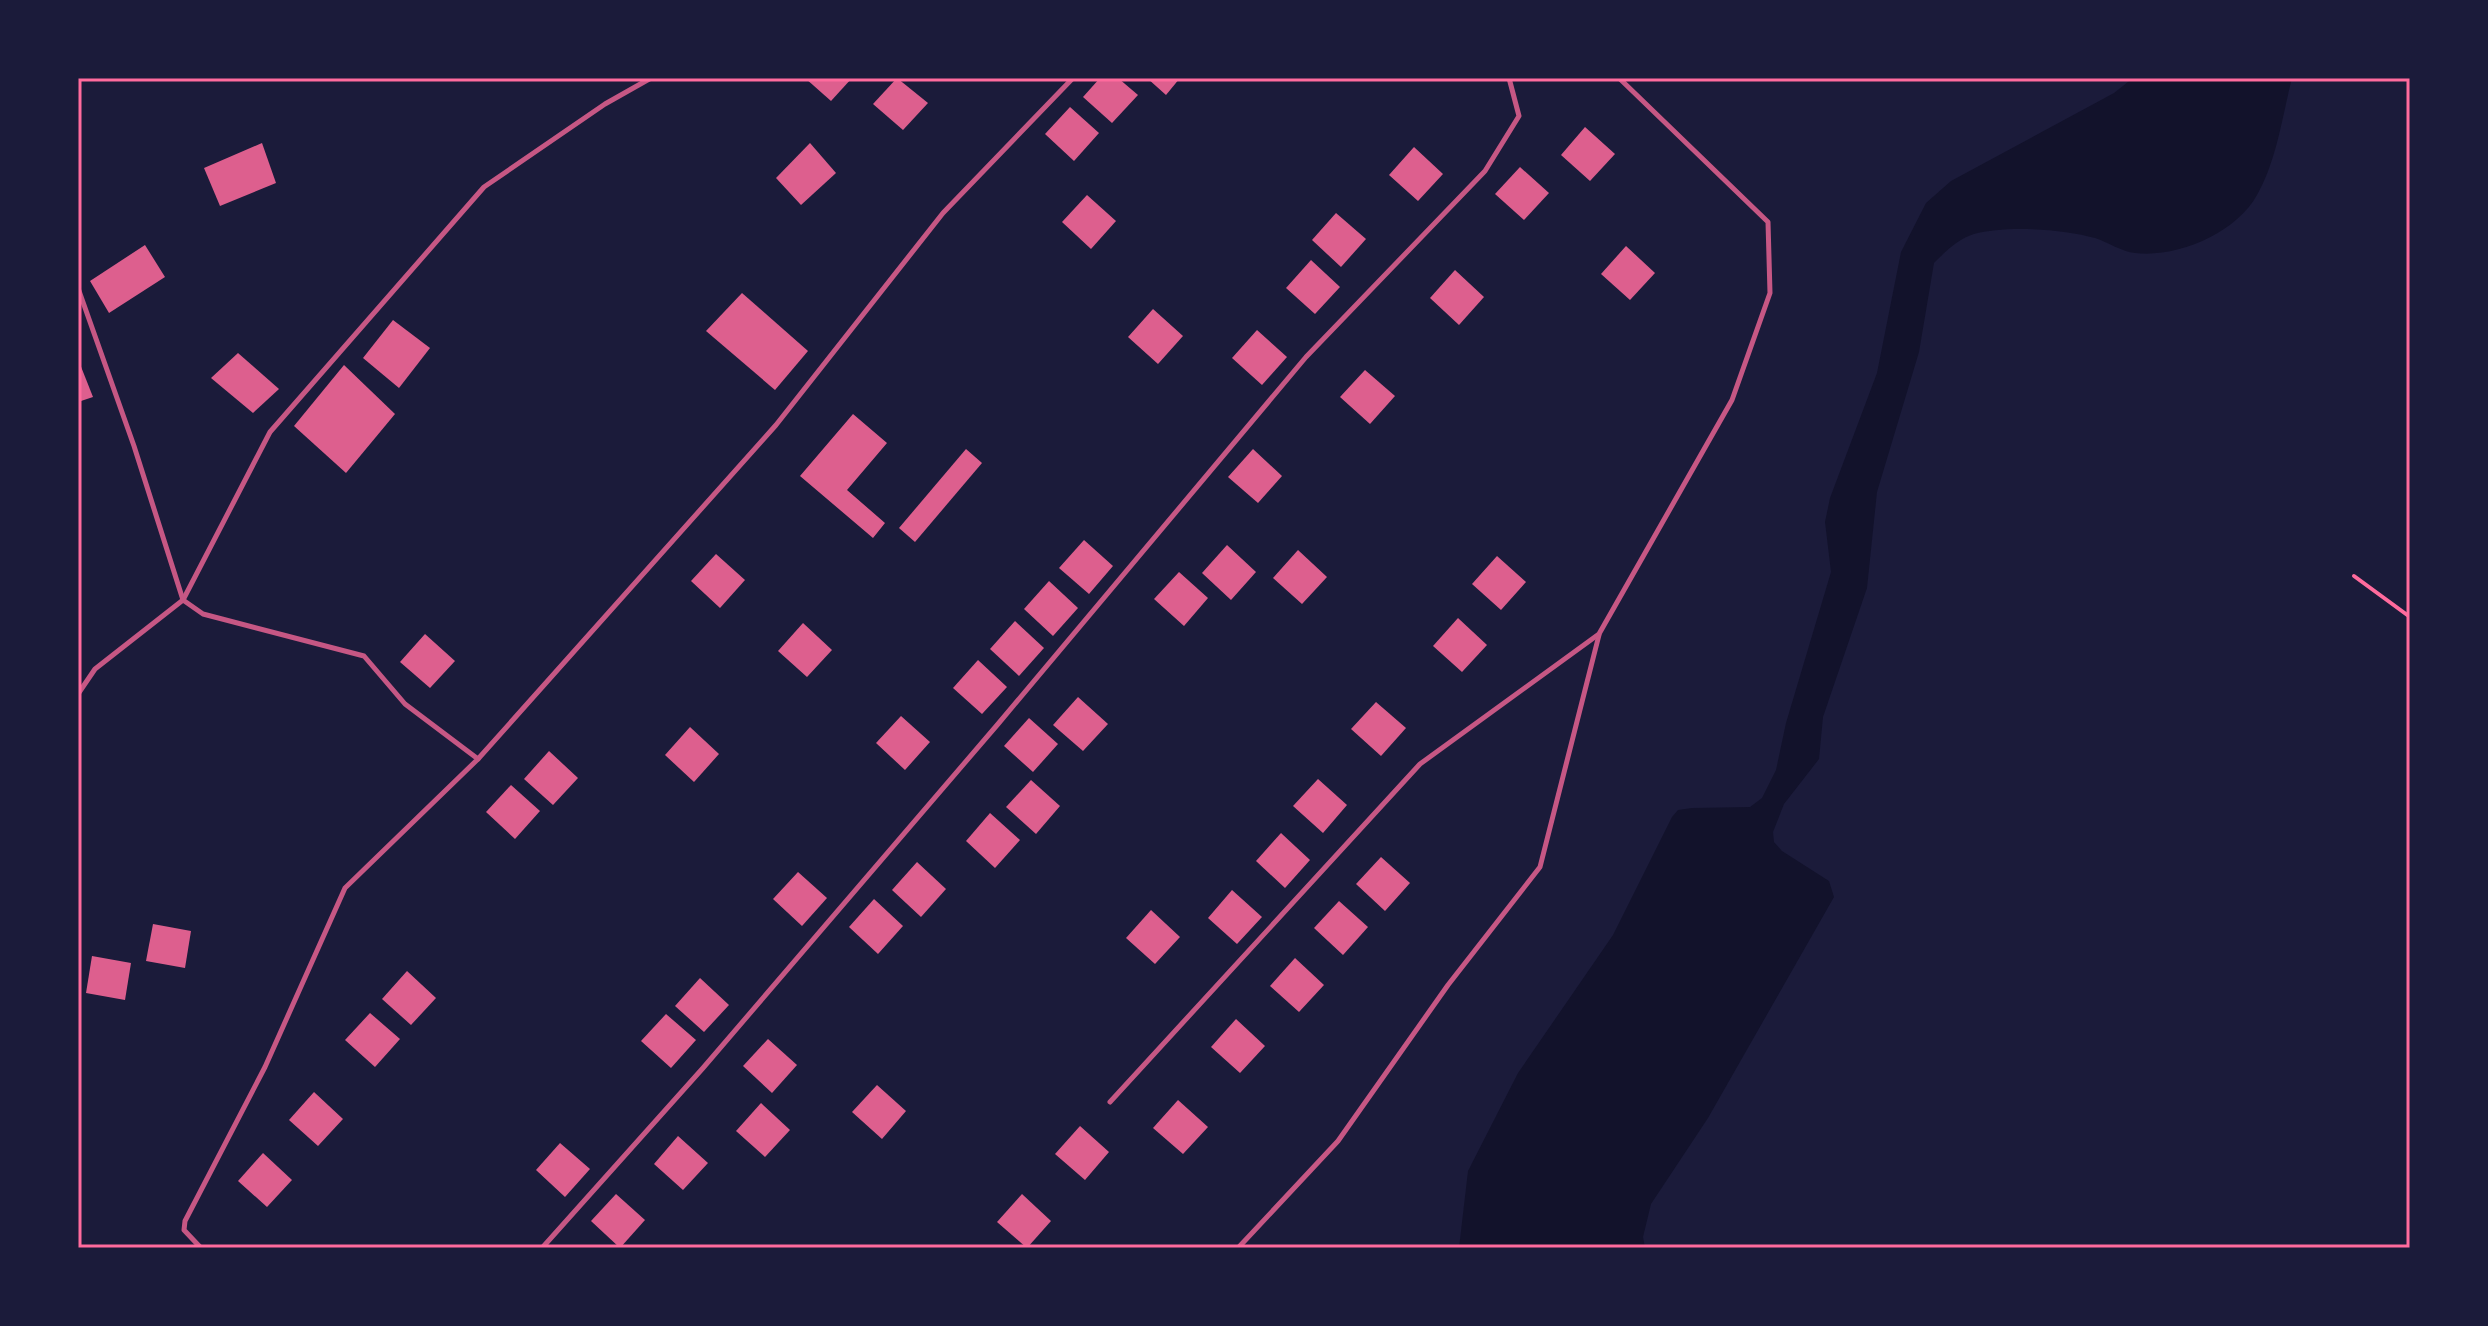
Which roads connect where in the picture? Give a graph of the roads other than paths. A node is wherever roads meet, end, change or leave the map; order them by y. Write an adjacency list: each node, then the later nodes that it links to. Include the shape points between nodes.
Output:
1 (651, 78): 6 (lane, via 484,187 270,432)
2 (1073, 78): 9 (lane, via 943,213 776,425)
3 (1509, 78): 12 (lane, via 1519,116 1485,171 1306,357 998,724)
4 (1619, 78): 7 (lane, via 1768,222 1770,293 1732,400)
5 (78, 288): 6 (lane)
6 (183, 600): 8 (lane, via 95,669); 9 (lane, via 203,614 364,656 405,704)
7 (1599, 634): 10 (lane, via 1420,764); 13 (lane, via 1540,867 1448,985 1338,1141)
8 (78, 694)
9 (478, 759): 11 (lane, via 345,888 265,1067 185,1221 184,1230)
10 (1110, 1102)
11 (201, 1248)
12 (542, 1248)
13 (1238, 1248)

